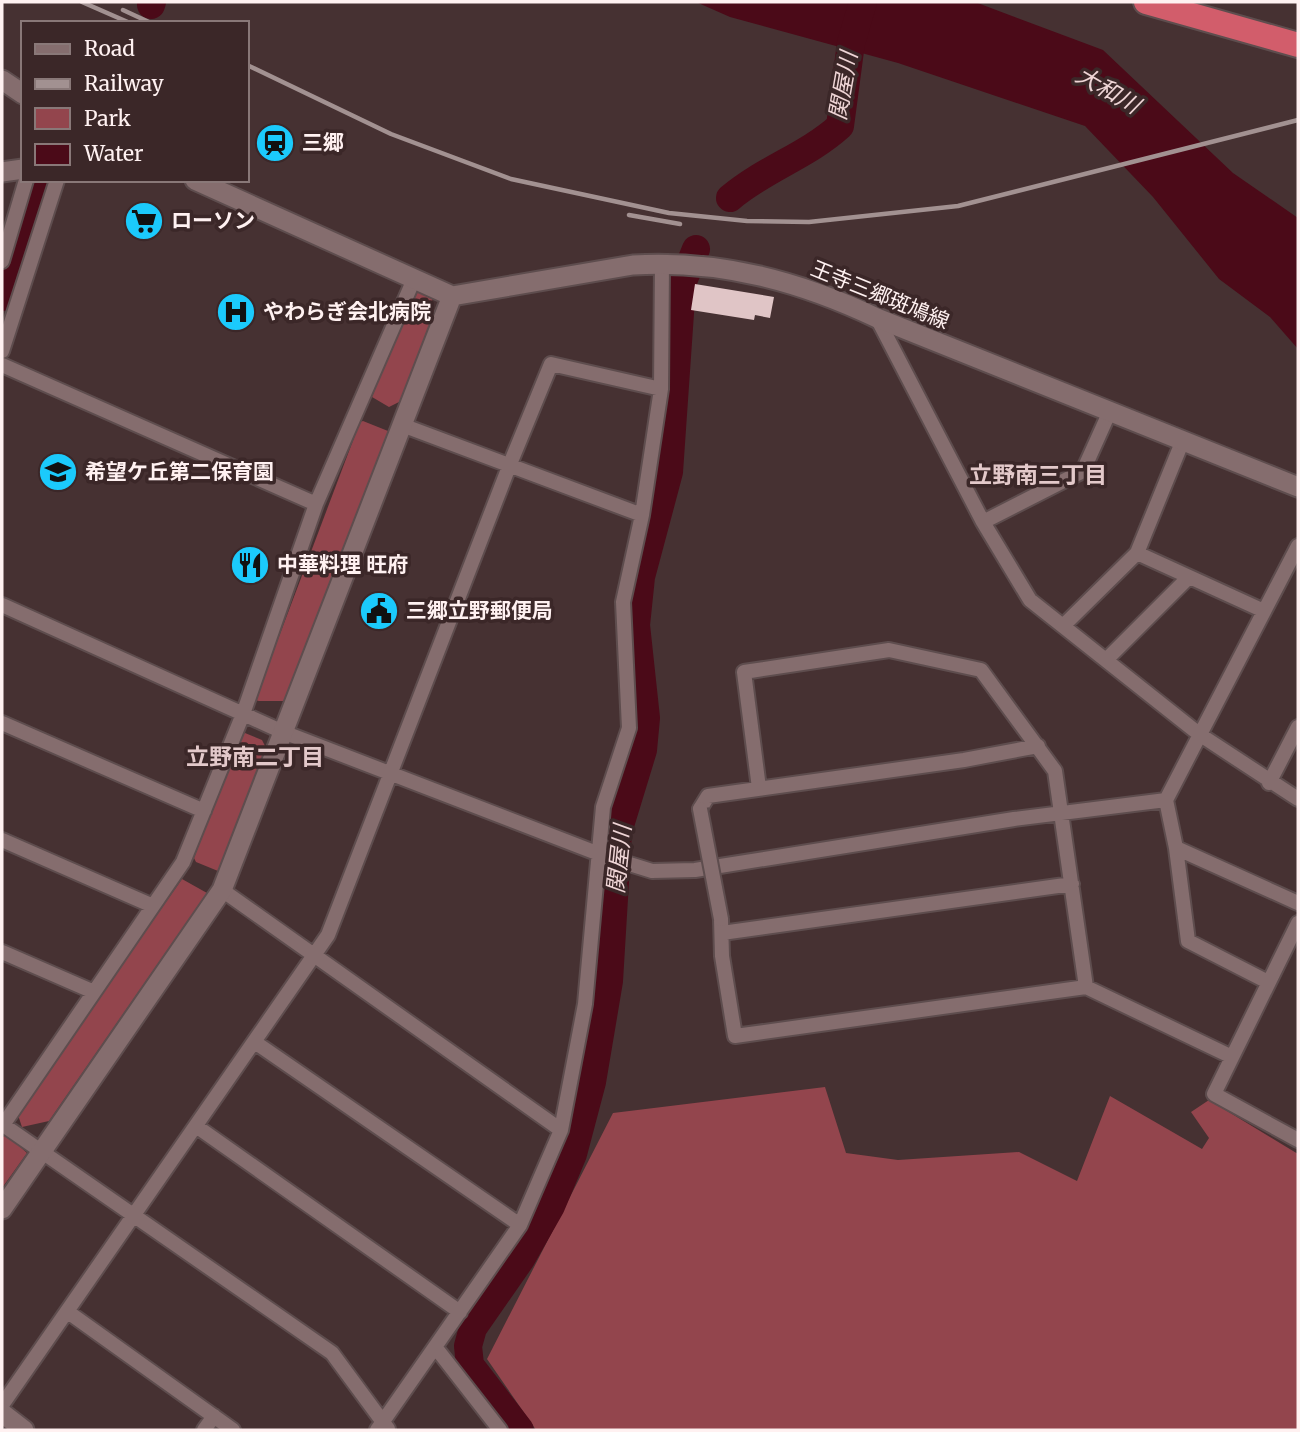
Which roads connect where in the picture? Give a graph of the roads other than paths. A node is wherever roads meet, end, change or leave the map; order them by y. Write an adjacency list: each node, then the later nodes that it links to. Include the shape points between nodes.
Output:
1 (1146, 2): 2 (highway)
2 (1298, 46)
3 (2, 80): 4 (main road)
4 (21, 93)
5 (21, 169): 6 (main road)
6 (2, 172)
7 (25, 182): 10 (street)
8 (56, 182): 15 (street)
9 (199, 182): 12 (main road)
10 (2, 261)
11 (679, 265): 13 (main road, 王寺三郷斑鳩線, via 633,265); 14 (main road, 王寺三郷斑鳩線, via 725,268 822,292); 17 (street)
12 (414, 279): 13 (main road); 23 (street)
13 (452, 296): 19 (main road)
14 (877, 318): 18 (main road, 王寺三郷斑鳩線); 25 (street)
15 (2, 351)
16 (2, 365): 23 (street)
17 (661, 389): 21 (street, via 551,364); 24 (street)
18 (1110, 411): 20 (main road, 王寺三郷斑鳩線); 25 (street, via 1083,471)
19 (402, 425): 21 (street); 36 (main road)
20 (1182, 440): 22 (main road, 王寺三郷斑鳩線); 27 (street)
21 (510, 464): 24 (street); 39 (street)
22 (1298, 487)
23 (316, 505): 33 (street)
24 (642, 515): 48 (street, via 623,602 629,728 603,807)
25 (984, 522): 31 (street, via 1030,600)
26 (1298, 546): 30 (street)
27 (1137, 553): 28 (street); 31 (street)
28 (1189, 577): 30 (street); 32 (street)
29 (2, 605): 33 (street)
30 (1264, 611): 37 (street)
31 (1063, 626): 32 (street)
32 (1106, 660): 37 (street)
33 (243, 714): 36 (street); 44 (street)
34 (2, 723): 44 (street)
35 (1298, 727): 40 (street)
36 (283, 732): 39 (street); 50 (main road)
37 (1199, 734): 40 (street); 43 (street)
38 (1038, 746): 41 (street); 41 (street, via 981,670 890,650 744,671); 45 (street, via 1055,771)
39 (391, 772): 48 (street); 56 (street, via 328,934)
40 (1269, 783): 42 (street)
41 (759, 788): 54 (street, bridge, via 708,796 700,809)
42 (1298, 799)
43 (1166, 800): 45 (street); 47 (street)
44 (204, 811): 52 (street, via 183,862)
45 (1060, 813): 48 (street, via 695,870 652,871); 49 (street)
46 (2, 839): 52 (street)
47 (1176, 848): 51 (street); 57 (street, via 1188,941)
48 (603, 856): 64 (street, via 585,1004)
49 (1072, 884): 54 (street); 58 (street)
50 (222, 890): 56 (street); 66 (main road)
51 (1298, 903)
52 (153, 906): 59 (street)
53 (1298, 923): 57 (street)
54 (721, 926): 58 (street, via 735,1036)
55 (2, 951): 59 (street)
56 (314, 956): 60 (street); 64 (street)
57 (1268, 982): 61 (street)
58 (1086, 986): 61 (street)
59 (94, 992): 62 (street)
60 (256, 1043): 63 (street); 69 (street)
61 (1230, 1056): 65 (street, via 1214,1094)
62 (2, 1125): 66 (street)
63 (196, 1126): 68 (street); 71 (street)
64 (561, 1130): 69 (street)
65 (1298, 1140)
66 (43, 1152): 67 (main road); 68 (street)
67 (2, 1209)
68 (133, 1214): 70 (street); 76 (street, via 331,1353)
69 (520, 1225): 71 (street)
70 (68, 1312): 73 (street); 75 (street)
71 (460, 1312): 72 (street)
72 (436, 1349): 76 (street); 80 (street)
73 (2, 1405)
74 (2, 1413): 77 (main road)
75 (214, 1416): 78 (street); 79 (street)
76 (383, 1428)
77 (24, 1430)
78 (204, 1430)
79 (233, 1430)
80 (499, 1430)

